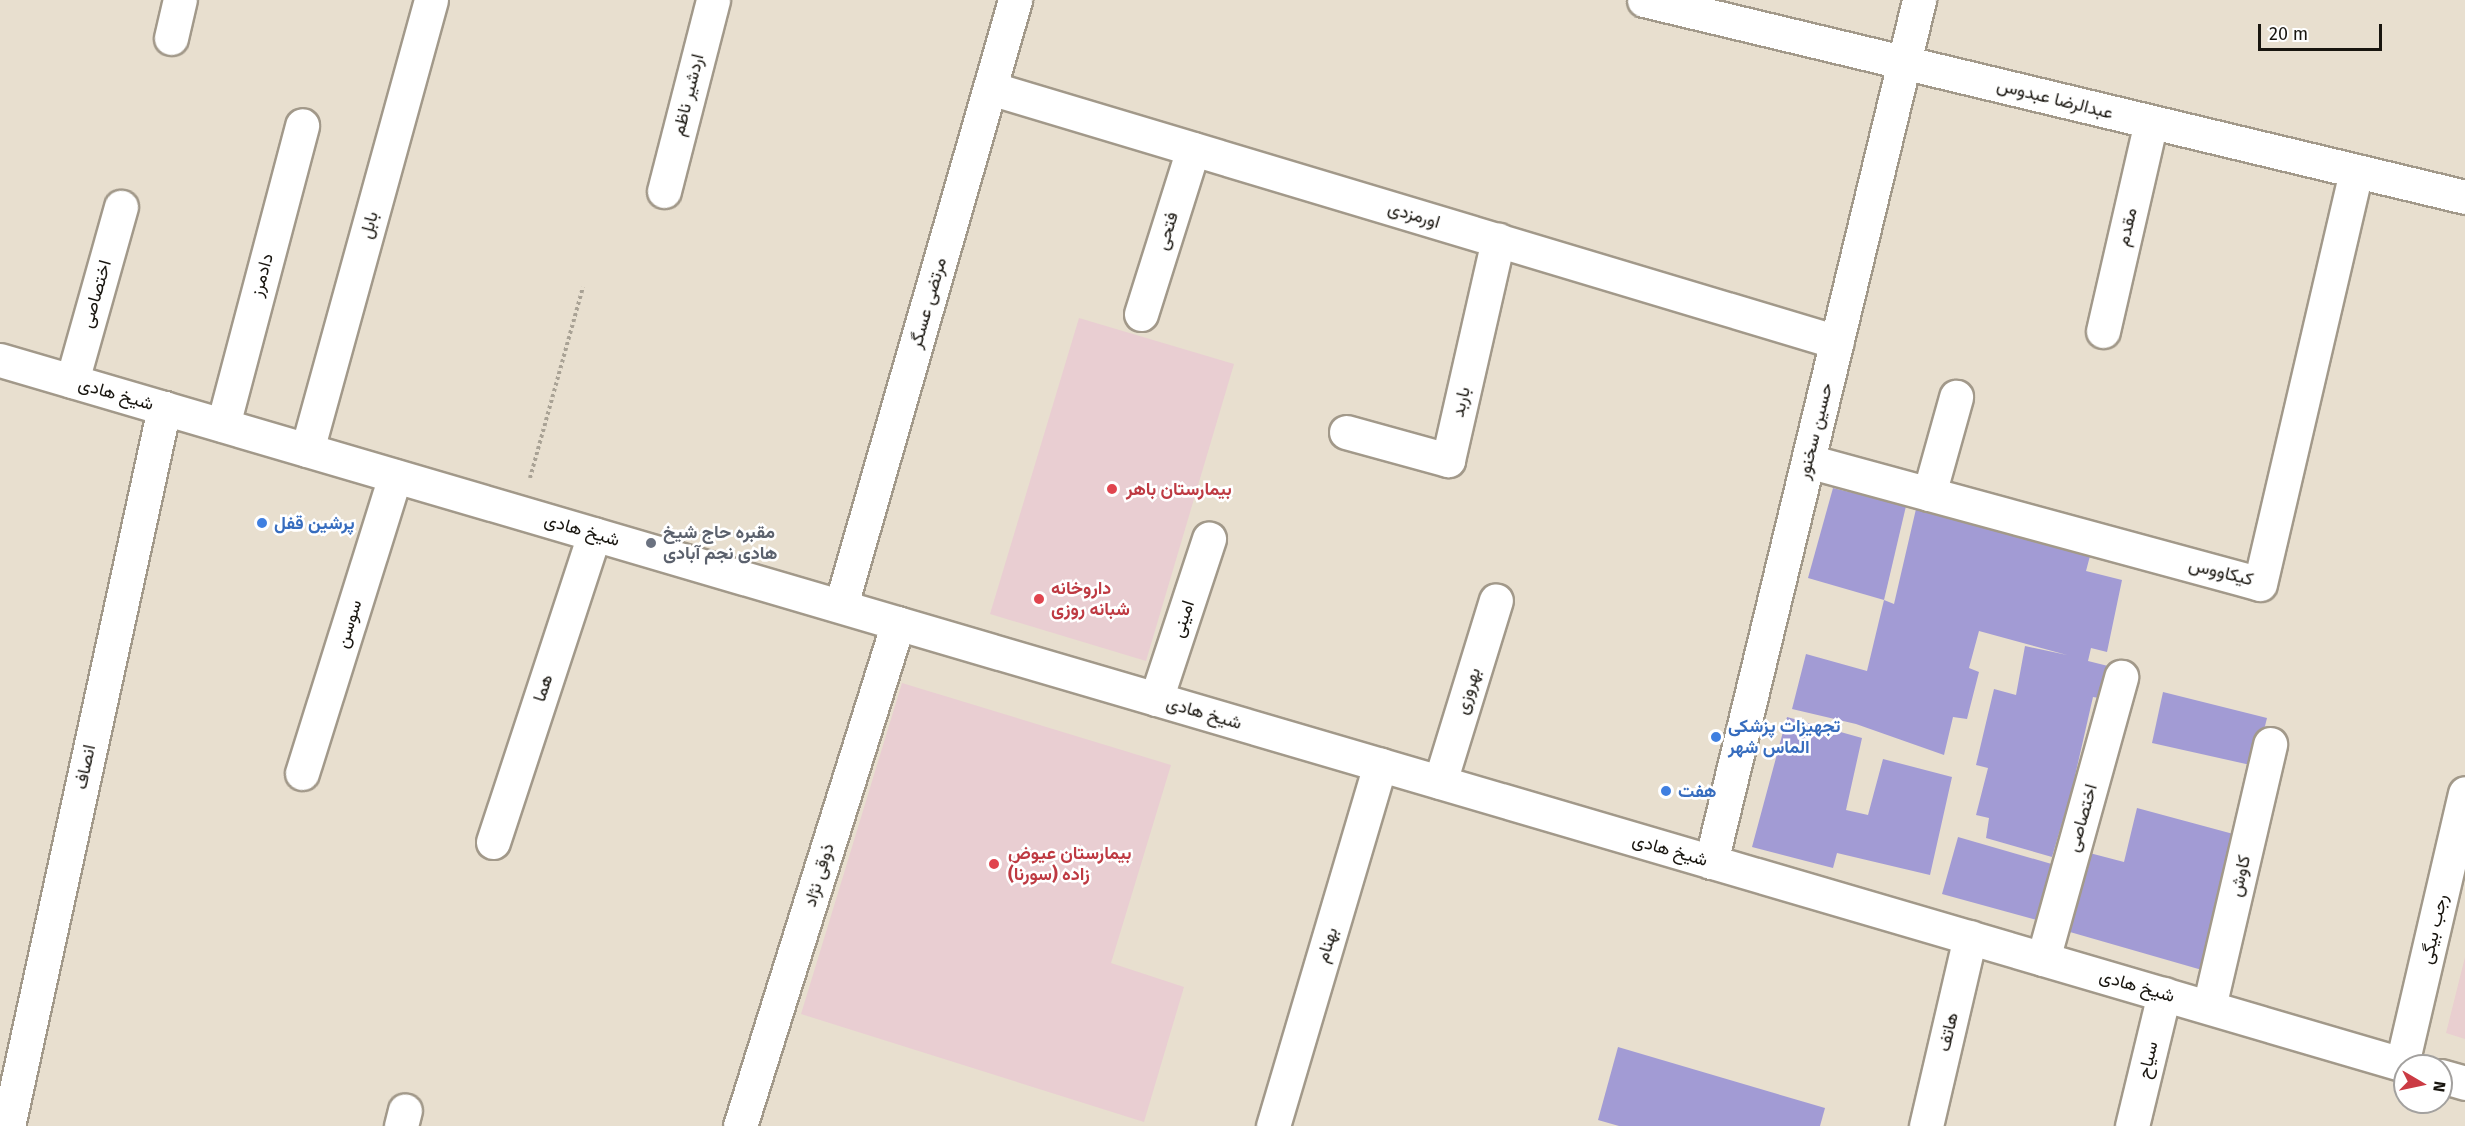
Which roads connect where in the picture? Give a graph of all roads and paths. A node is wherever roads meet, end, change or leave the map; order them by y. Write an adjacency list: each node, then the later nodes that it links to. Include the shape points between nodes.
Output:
1 (180, 0): 8 (street)
2 (431, 0): 29 (street, بابل)
3 (713, 0): 15 (street, اردشیر ناظم)
4 (1016, 0): 10 (street, مرتضی عسگر)
5 (1644, 0): 7 (street, عبدالرضا عبدوس)
6 (1920, 0): 9 (street, حسین سخنور)
7 (1695, 6): 9 (street, عبدالرضا عبدوس)
8 (171, 38)
9 (1904, 62): 11 (street, عبدالرضا عبدوس); 22 (street, حسین سخنور)
10 (990, 88): 13 (street, اورمزدی); 37 (street, مرتضی عسگر)
11 (2151, 122): 14 (street, عبدالرضا عبدوس); 21 (street, مقدم)
12 (302, 125): 27 (street, دادمرز)
13 (1193, 149): 18 (street, اورمزدی); 20 (street, فتحی)
14 (2356, 171): 16 (street, عبدالرضا عبدوس); 32 (street, کیکاووس, via 2260,584)
15 (664, 191)
16 (2465, 197)
17 (121, 207): 24 (street, اختصاصی)
18 (1498, 240): 22 (street, اورمزدی); 28 (street, باربد, via 1448,460)
19 (583, 288): 33 (path)
20 (1142, 314)
21 (2103, 331)
22 (1837, 342): 30 (street, حسین سخنور)
23 (0, 360): 24 (street, شیخ هادی)
24 (72, 381): 26 (street, شیخ هادی)
25 (1956, 397): 32 (street)
26 (164, 408): 27 (street, شیخ هادی); 54 (street, انصاف)
27 (223, 425): 29 (street, شیخ هادی)
28 (1346, 432)
29 (307, 450): 31 (street, شیخ هادی)
30 (1808, 461): 32 (street, کیکاووس); 47 (street, حسین سخنور)
31 (395, 476): 33 (street, شیخ هادی); 43 (street, سوسن)
32 (1929, 494)
33 (521, 513): 34 (street, شیخ هادی)
34 (594, 534): 37 (street, شیخ هادی); 46 (street, هما)
35 (1209, 539): 40 (street, امینی)
36 (1496, 600): 44 (street, بهروزی)
37 (841, 605): 38 (street, شیخ هادی)
38 (898, 623): 40 (street, شیخ هادی); 55 (street, ذوقی نژاد)
39 (2121, 677): 49 (street, اختصاصی)
40 (1156, 699): 42 (street, شیخ هادی)
41 (2270, 744): 51 (street, کاوش)
42 (1380, 765): 44 (street, شیخ هادی); 56 (street, بهنام)
43 (302, 773)
44 (1440, 782): 47 (street, شیخ هادی)
45 (2465, 793): 52 (street, رجب بیگی)
46 (493, 843)
47 (1711, 862): 48 (street, شیخ هادی)
48 (1970, 938): 49 (street, شیخ هادی); 57 (street, هاتف)
49 (2043, 959): 50 (street, شیخ هادی)
50 (2164, 994): 51 (street, شیخ هادی); 58 (street, سیاح)
51 (2209, 1007): 53 (street, شیخ هادی)
52 (2407, 1054)
53 (2393, 1061)
54 (8, 1126)
55 (740, 1126)
56 (1273, 1126)
57 (1926, 1126)
58 (2133, 1126)

